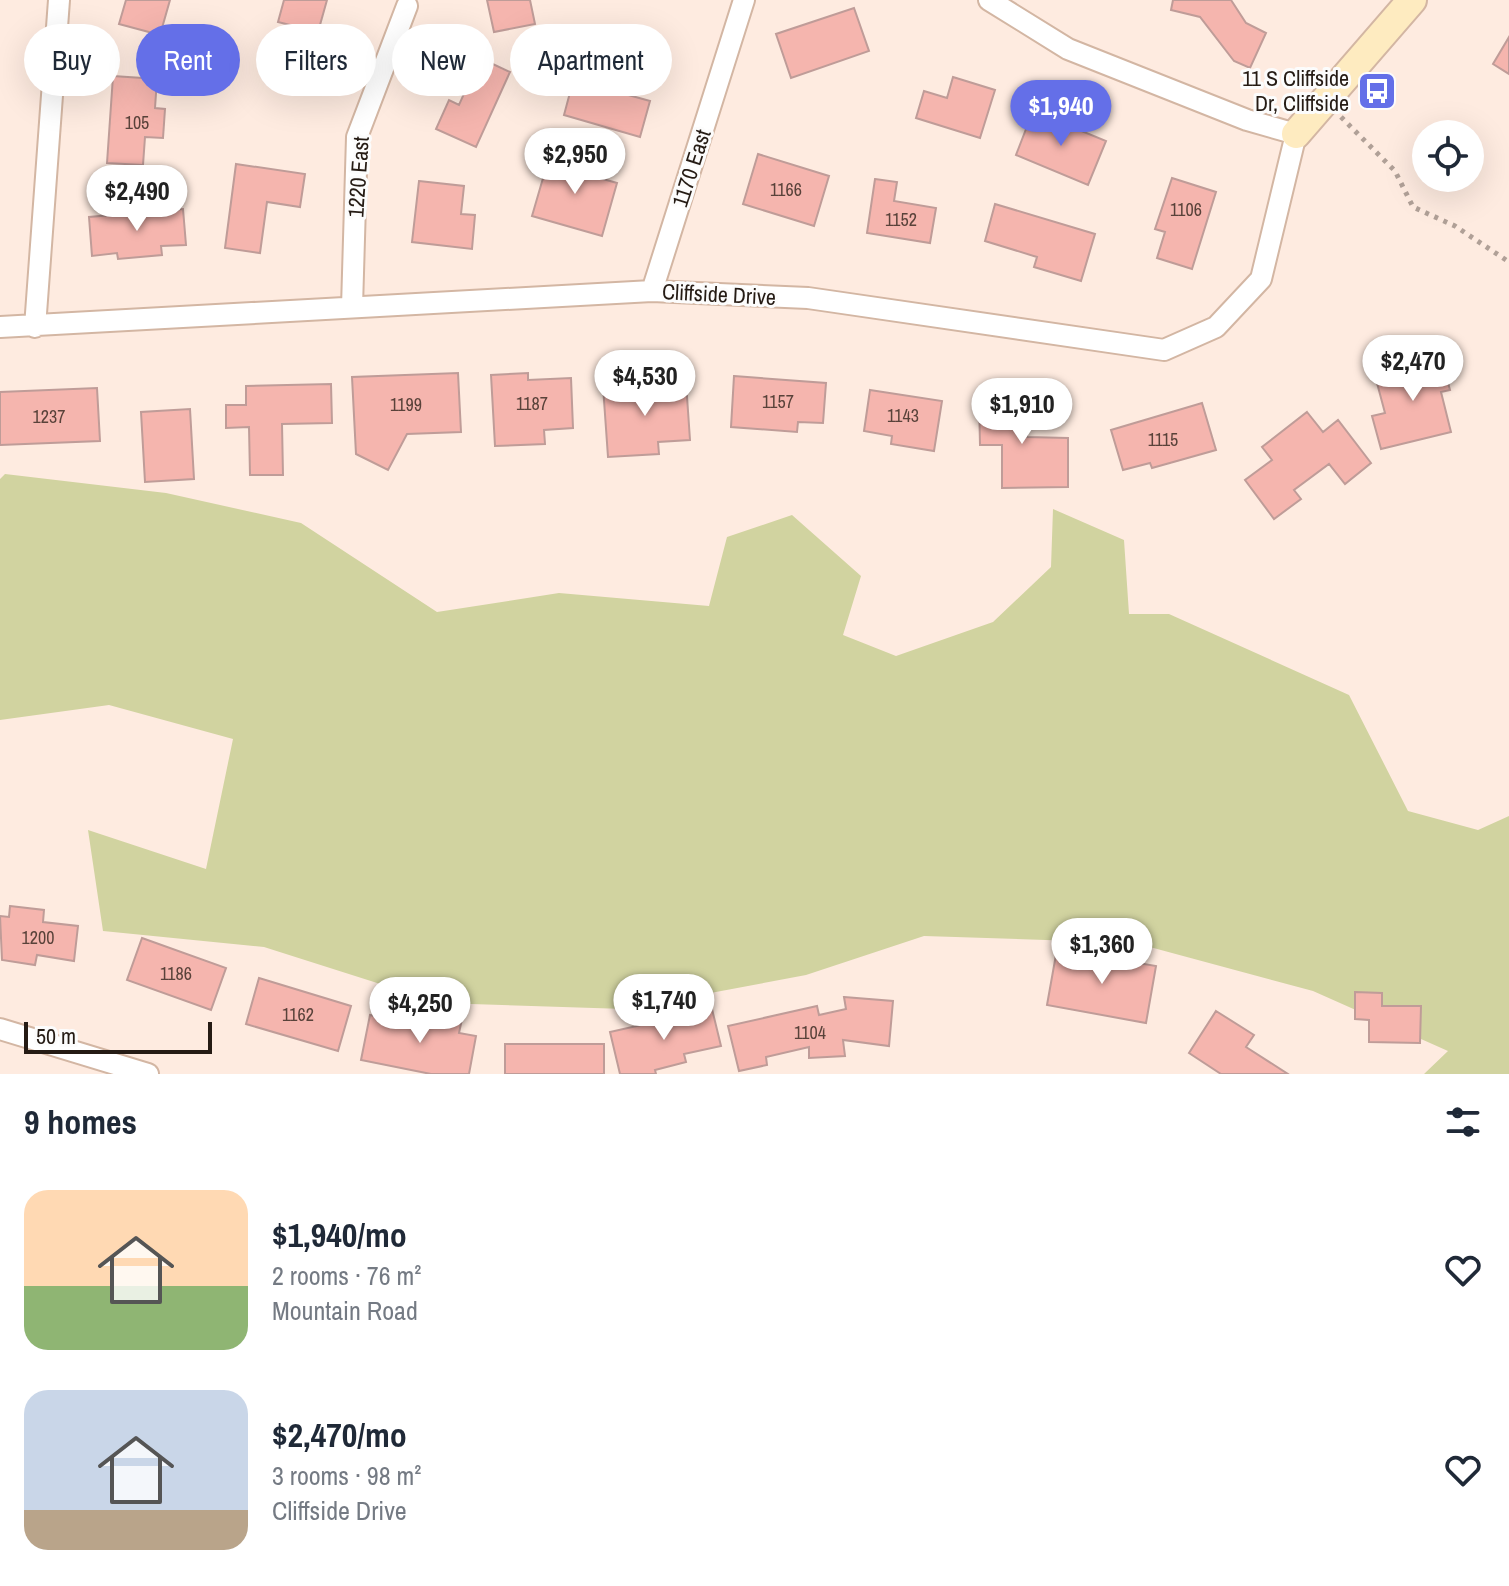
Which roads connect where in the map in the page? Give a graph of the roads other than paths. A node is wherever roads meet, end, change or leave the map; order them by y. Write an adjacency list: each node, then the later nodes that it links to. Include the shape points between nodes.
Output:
1 (59, 0): 10 (street)
2 (744, 0): 7 (street, 1170 East)
3 (989, 0): 6 (street, via 1068,49)
4 (1412, 0): 6 (street)
5 (407, 6): 8 (street, 1220 East, via 357,137)
6 (1296, 134): 7 (street, Cliffside Drive, via 1261,279 1216,327 1164,350 808,298)
7 (652, 291): 8 (street, Cliffside Drive)
8 (352, 307): 10 (street, Cliffside Drive)
9 (0, 327): 10 (street, Cliffside Drive)
10 (35, 327)
11 (0, 1029): 12 (street)
12 (148, 1074)

